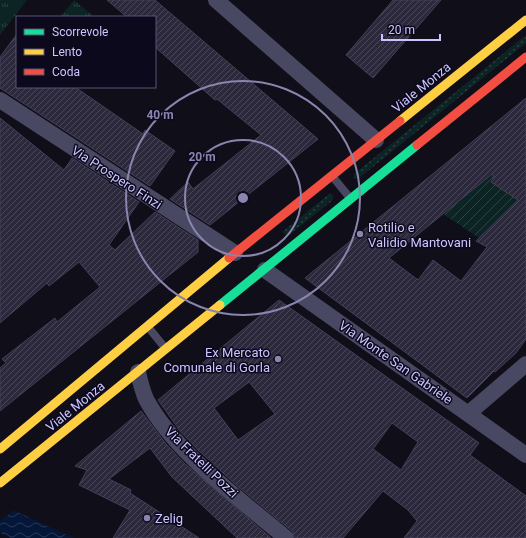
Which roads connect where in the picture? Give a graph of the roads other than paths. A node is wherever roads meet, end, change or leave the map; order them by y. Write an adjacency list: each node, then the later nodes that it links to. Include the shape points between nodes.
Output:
1 (216, 0): 5 (street)
2 (526, 20): 5 (main road, Viale Monza)
3 (526, 57): 7 (main road, Viale Monza)
4 (0, 100): 8 (street, Via Prospero Finzi)
5 (376, 140): 6 (main road, Viale Monza)
6 (332, 176): 7 (lane); 8 (main road, Viale Monza)
7 (351, 199): 8 (main road, Viale Monza)
8 (250, 261): 9 (main road, Viale Monza); 10 (main road, Viale Monza); 13 (street, Via Monte San Gabriele)
9 (148, 327): 10 (lane); 14 (main road, Viale Monza)
10 (166, 349): 12 (main road, Viale Monza)
11 (526, 364): 13 (street)
12 (138, 372): 16 (main road, Viale Monza); 17 (street, Via Fratelli Pozzi, via 145,397 170,433 202,466)
13 (469, 414): 15 (street, Via Monte San Gabriele)
14 (0, 449)
15 (526, 455)
16 (0, 483)
17 (286, 538)

